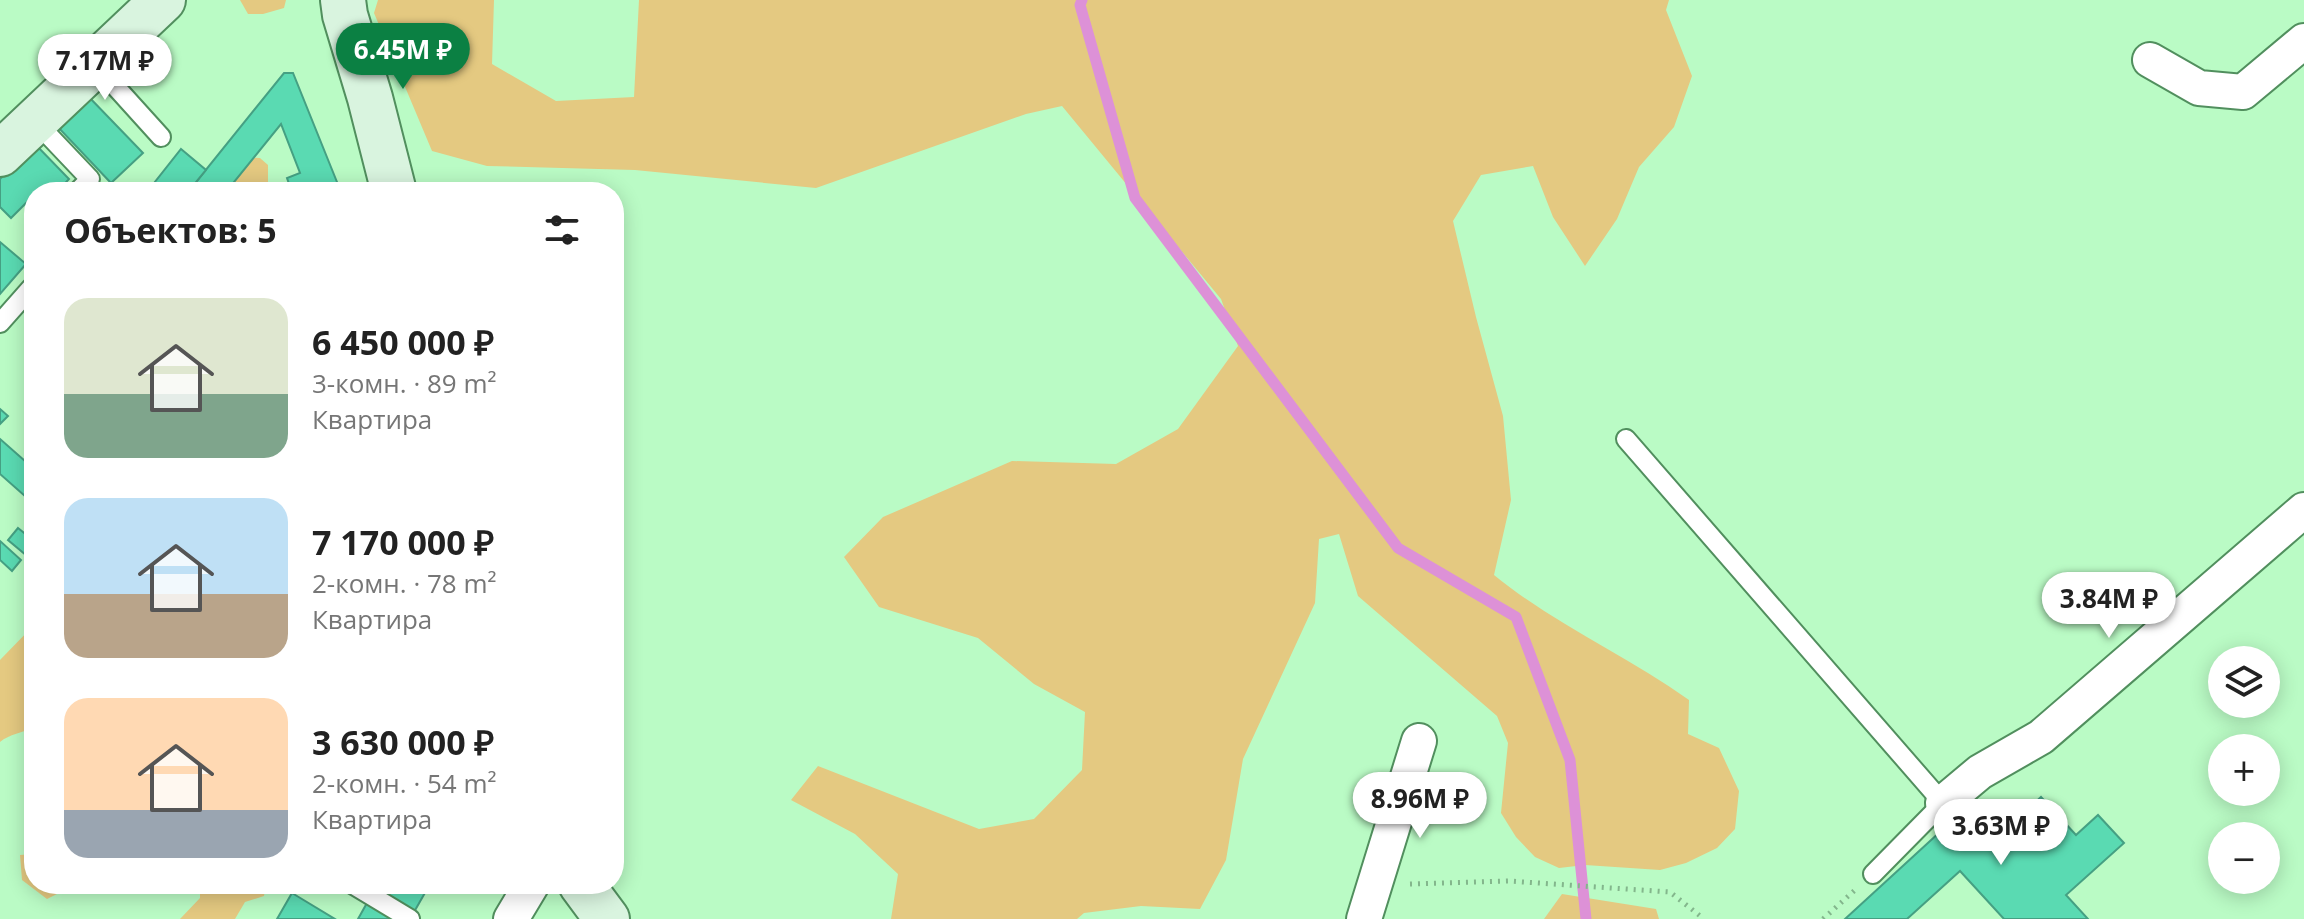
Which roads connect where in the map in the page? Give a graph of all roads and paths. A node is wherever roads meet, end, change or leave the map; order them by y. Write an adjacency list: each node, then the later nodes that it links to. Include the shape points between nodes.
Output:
1 (163, 0): 5 (main road)
2 (342, 5): 10 (main road)
3 (2304, 41): 4 (street, via 2243,92 2199,88)
4 (2150, 60)
5 (95, 64): 6 (main road); 7 (lane)
6 (35, 121): 8 (main road); 9 (lane, via 90,179)
7 (161, 137)
8 (0, 154)
9 (87, 182)
10 (391, 182)
11 (24, 296): 12 (lane)
12 (0, 323)
13 (1626, 439): 16 (lane)
14 (2304, 510): 16 (street, via 2041,737 1980,772)
15 (1419, 741): 18 (street)
16 (1943, 803): 17 (lane)
17 (1873, 874): 27 (path)
18 (1377, 885): 25 (street); 26 (path, via 1509,881 1670,892)
19 (369, 894): 22 (lane)
20 (526, 894): 23 (street)
21 (588, 894): 24 (main road)
22 (410, 919)
23 (511, 919)
24 (607, 919)
25 (1364, 919)
26 (1704, 919)
27 (1823, 919)

